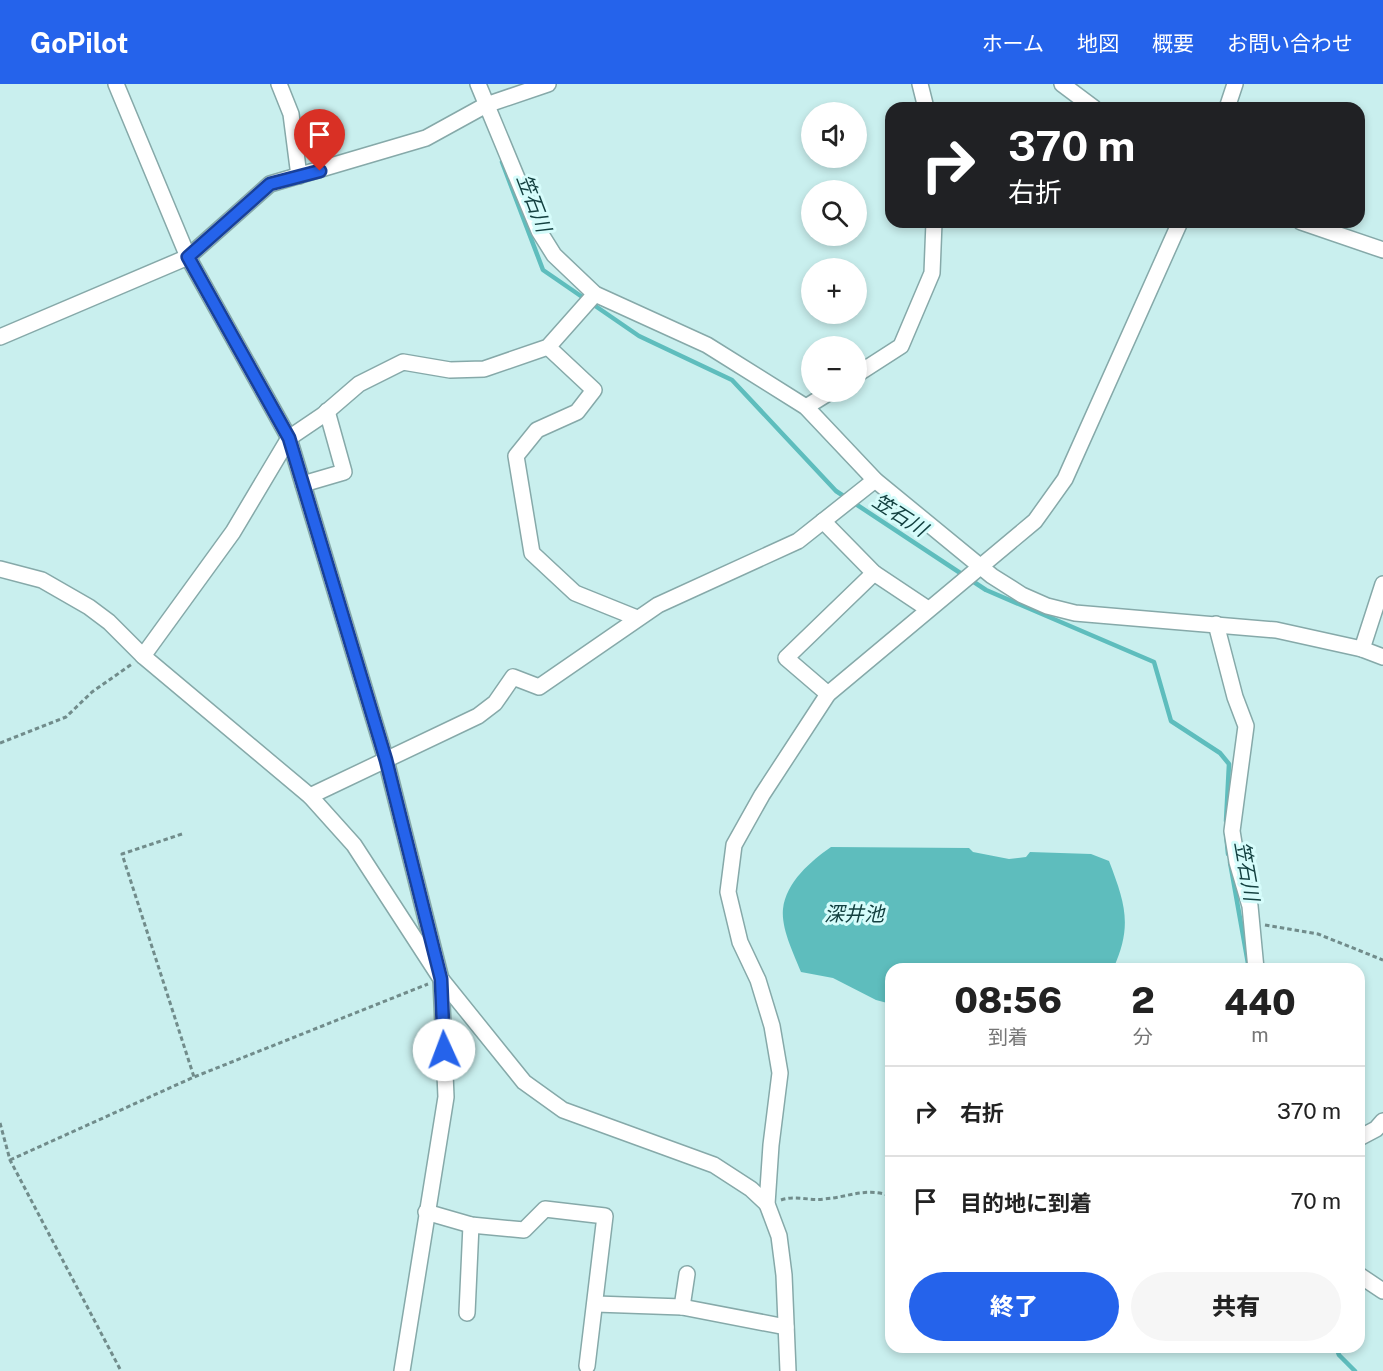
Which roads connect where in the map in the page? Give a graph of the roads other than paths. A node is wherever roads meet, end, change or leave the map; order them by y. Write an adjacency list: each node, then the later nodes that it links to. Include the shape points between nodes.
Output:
1 (116, 84): 17 (street)
2 (279, 84): 12 (street, via 291,114)
3 (478, 84): 11 (street)
4 (548, 84): 11 (street)
5 (920, 84): 8 (street)
6 (1062, 84): 9 (street)
7 (1235, 84): 10 (street)
8 (924, 102)
9 (1086, 102)
10 (1229, 102)
11 (486, 105): 12 (street, via 426,138); 18 (street, via 539,231 554,255)
12 (299, 176): 17 (street, via 270,184)
13 (934, 228): 21 (street, via 932,273 901,346)
14 (1177, 228): 29 (street, via 1065,478 1035,521)
15 (1319, 228): 16 (street)
16 (1383, 250)
17 (188, 257): 19 (street); 25 (street)
18 (595, 294): 20 (street); 23 (street, via 707,345)
19 (0, 337)
20 (548, 347): 24 (street, via 484,369 450,370 403,362 359,384); 34 (street, via 594,390 577,412 537,430 516,456 532,553 575,593)
21 (867, 368)
22 (814, 402): 23 (street)
23 (806, 407): 26 (street)
24 (327, 411): 25 (street); 27 (street, via 344,472)
25 (289, 438): 27 (street); 37 (street, via 233,532)
26 (875, 480): 28 (street); 29 (street)
27 (303, 484): 40 (street)
28 (823, 521): 31 (street); 34 (street, via 798,541)
29 (979, 566): 33 (street); 35 (street, via 1022,595 1075,613)
30 (0, 569): 37 (street, via 42,580 67,592 109,622)
31 (874, 573): 33 (street); 39 (street, via 786,658)
32 (1383, 584): 36 (street)
33 (928, 609): 39 (street)
34 (637, 618): 40 (street, via 538,687 513,677 495,703 478,716)
35 (1216, 624): 36 (street, via 1276,630); 42 (street, via 1234,697 1246,726 1232,831 1250,906)
36 (1362, 650): 38 (street)
37 (143, 656): 41 (street)
38 (1383, 657)
39 (828, 694): 46 (street, via 734,845 728,892 740,942 758,980 772,1026 780,1072)
40 (386, 760): 41 (street); 43 (street)
41 (310, 796): 43 (street, via 354,845)
42 (1255, 963)
43 (441, 979): 46 (street, via 524,1082 562,1110 714,1165); 47 (street, via 446,1097)
44 (1383, 1121): 45 (street)
45 (1365, 1135)
46 (767, 1204): 55 (street, via 779,1236)
47 (426, 1212): 48 (street); 57 (street)
48 (471, 1225): 52 (street, via 524,1230 546,1209 605,1216); 54 (street)
49 (687, 1274): 53 (street)
50 (1365, 1279): 51 (street)
51 (1383, 1291)
52 (596, 1304): 53 (street); 56 (street)
53 (682, 1307): 55 (street)
54 (467, 1313)
55 (786, 1327): 58 (street)
56 (587, 1366)
57 (402, 1371)
58 (788, 1371)

